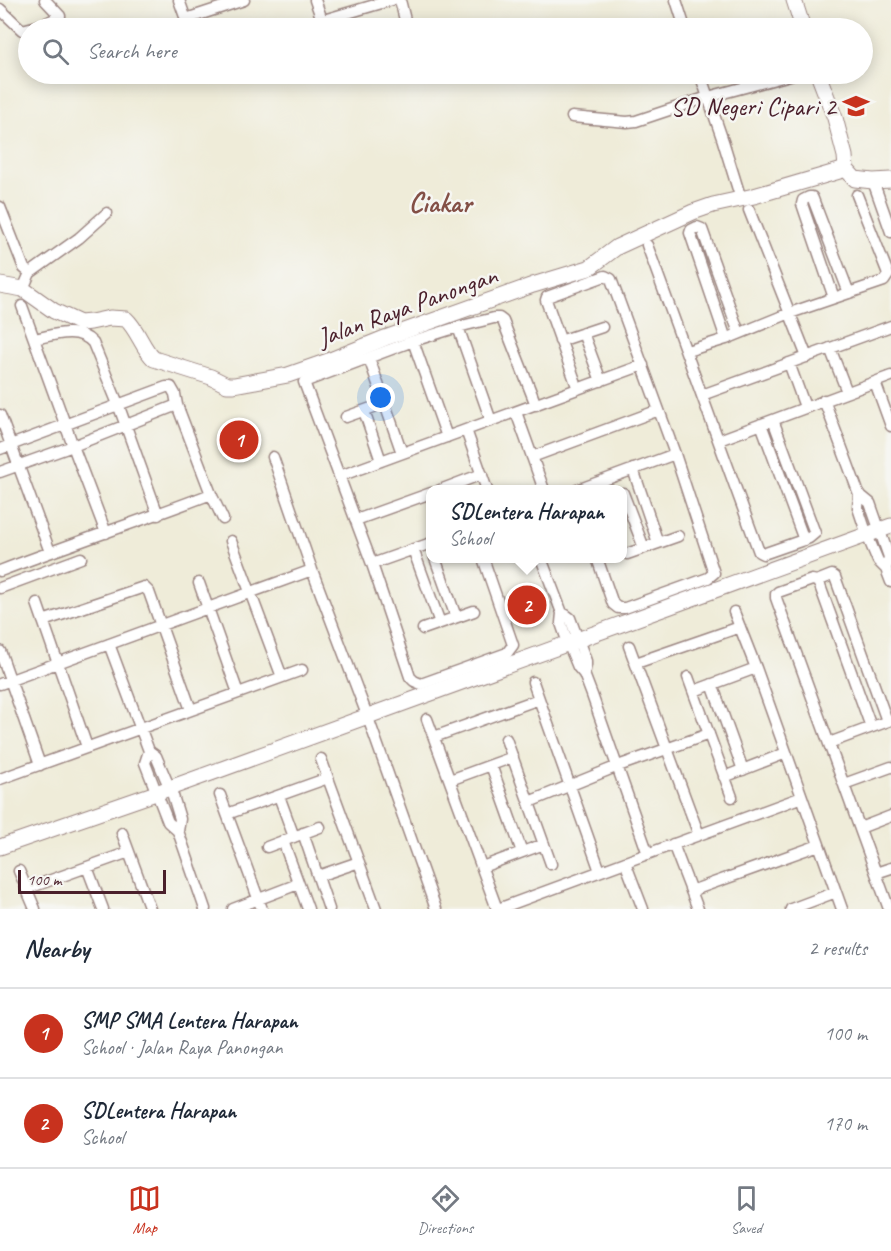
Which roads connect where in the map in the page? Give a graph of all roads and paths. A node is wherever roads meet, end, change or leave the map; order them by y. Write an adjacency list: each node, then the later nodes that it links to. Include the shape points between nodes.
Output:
1 (45, 0): 10 (street, via 60,16)
2 (179, 0): 11 (street)
3 (244, 0): 12 (street)
4 (315, 0): 13 (street)
5 (392, 0): 14 (street)
6 (400, 0): 15 (street)
7 (676, 0): 16 (street)
8 (794, 0): 17 (street)
9 (0, 9): 18 (street)
10 (56, 18)
11 (185, 18)
12 (201, 18)
13 (321, 18)
14 (329, 18)
15 (404, 18)
16 (682, 18)
17 (800, 18)
18 (18, 26)
19 (703, 84): 22 (street)
20 (757, 84): 22 (street)
21 (822, 84): 25 (street)
22 (708, 97): 23 (street, via 636,121); 27 (street)
23 (572, 117)
24 (891, 180): 26 (street, Jalan Raya Panongan)
25 (852, 181): 26 (street, Jalan Raya Panongan); 27 (street, Jalan Raya Panongan, via 832,174); 35 (street, via 888,275 884,281)
26 (873, 181): 30 (street)
27 (745, 204): 34 (street, Jalan Raya Panongan, via 713,205 693,212 618,247 589,268 288,375 234,385 154,359 126,319 80,323 54,311); 38 (street)
28 (0, 207): 32 (street, via 24,268)
29 (107, 213): 32 (street)
30 (891, 232)
31 (647, 245): 49 (street)
32 (30, 273): 34 (street)
33 (0, 285): 34 (street, Jalan Raya Panongan)
34 (23, 289)
35 (849, 293): 36 (street); 36 (street, via 809,197 802,204)
36 (834, 298): 38 (street)
37 (22, 306): 44 (street)
38 (790, 313): 43 (street); 50 (street)
39 (891, 326): 48 (street)
40 (458, 327): 46 (street); 64 (street, via 494,318 503,321); 72 (street)
41 (602, 327): 42 (street)
42 (584, 333): 47 (street); 55 (street)
43 (739, 333): 45 (street); 45 (street, via 702,229 698,227 690,233)
44 (34, 339): 62 (street, via 66,333 90,340); 74 (street)
45 (726, 339): 49 (street)
46 (413, 341): 51 (street); 78 (street)
47 (560, 341): 53 (street, via 546,298 605,276 610,279); 57 (street)
48 (830, 348): 50 (street); 58 (street)
49 (687, 351): 59 (street)
50 (807, 357): 52 (street)
51 (369, 358): 61 (street); 92 (street, via 304,382)
52 (789, 363): 59 (street); 65 (street)
53 (643, 365): 55 (street); 66 (street)
54 (891, 376): 56 (street)
55 (601, 381): 57 (street)
56 (875, 381): 58 (street); 76 (street)
57 (578, 389): 64 (street)
58 (847, 392): 60 (street)
59 (702, 395): 79 (street)
60 (824, 400): 65 (street); 105 (street, via 859,494 870,503)
61 (385, 403): 67 (street); 82 (street)
62 (118, 404): 63 (street, via 171,387); 74 (street); 75 (street)
63 (177, 405): 75 (street); 98 (street)
64 (536, 405): 68 (street)
65 (806, 407): 71 (street)
66 (659, 410): 83 (street); 85 (street)
67 (364, 411): 70 (street); 86 (street)
68 (516, 412): 72 (street); 85 (street)
69 (0, 415): 81 (street)
70 (346, 417)
71 (773, 420): 73 (street); 107 (street, via 815,530 814,535)
72 (491, 421): 77 (street)
73 (761, 424): 79 (street); 107 (street)
74 (65, 425): 80 (street); 81 (street)
75 (125, 425): 80 (street); 101 (street)
76 (891, 426)
77 (466, 430): 78 (street); 90 (street)
78 (447, 437): 82 (street)
79 (719, 440): 107 (street, via 759,552)
80 (73, 446): 87 (street); 104 (street)
81 (5, 447): 87 (street)
82 (402, 453): 86 (street)
83 (675, 454): 88 (street); 119 (street, via 712,576 618,608 613,604)
84 (273, 457): 122 (street)
85 (532, 457): 95 (street)
86 (381, 461): 92 (street)
87 (18, 465): 89 (street); 113 (street)
88 (633, 469): 91 (street); 109 (street)
89 (0, 472)
90 (482, 474): 93 (street); 94 (street)
91 (616, 475): 96 (street); 97 (street)
92 (340, 476): 103 (street)
93 (451, 485)
94 (486, 485)
95 (542, 485)
96 (588, 485)
97 (620, 485)
98 (212, 494): 101 (street); 102 (street)
99 (426, 495): 103 (street)
100 (627, 504): 111 (street)
101 (158, 515): 104 (street)
102 (223, 519)
103 (356, 520): 120 (street)
104 (106, 533): 113 (street)
105 (878, 534): 121 (street, via 888,552); 121 (street, via 876,556); 140 (street)
106 (678, 536): 109 (street)
107 (804, 540)
108 (231, 541): 128 (street)
109 (658, 543): 111 (street)
110 (426, 545): 112 (street)
111 (644, 548): 114 (street)
112 (414, 549): 120 (street); 135 (street)
113 (50, 552): 123 (street)
114 (627, 554)
115 (81, 558): 127 (street)
116 (437, 563): 133 (street)
117 (485, 563): 120 (street, via 513,645 511,650 421,684 410,676)
118 (543, 563): 140 (street, via 562,613 570,618)
119 (599, 563)
120 (372, 564)
121 (886, 569): 125 (street)
122 (312, 570): 128 (street); 157 (street)
123 (0, 572)
124 (817, 581): 158 (street, via 836,577); 159 (street); 164 (street, via 780,590 776,598)
125 (891, 582)
126 (199, 583): 130 (street)
127 (0, 588)
128 (251, 592): 130 (street); 147 (street)
129 (37, 603): 134 (street)
130 (208, 608): 136 (street); 153 (street)
131 (474, 611): 133 (street)
132 (734, 612): 137 (street)
133 (456, 617): 135 (street)
134 (43, 621): 136 (street, via 144,586); 143 (street)
135 (440, 623): 138 (street)
136 (160, 625): 139 (street); 155 (street)
137 (740, 627): 144 (street); 145 (street)
138 (423, 629)
139 (109, 644): 143 (street); 160 (street)
140 (575, 646): 157 (street); 172 (street, via 581,662 578,667)
141 (630, 646): 144 (street)
142 (0, 651): 149 (street)
143 (57, 663): 149 (street); 165 (street)
144 (636, 663): 166 (street)
145 (756, 669): 151 (street); 167 (street)
146 (302, 670): 147 (street)
147 (282, 677): 153 (street)
148 (688, 677): 152 (street)
149 (5, 682): 170 (street)
150 (533, 682): 154 (street)
151 (712, 684): 152 (street); 174 (street)
152 (694, 691): 161 (street)
153 (238, 693): 155 (street)
154 (539, 699): 162 (street); 180 (street)
155 (191, 710): 160 (street)
156 (427, 719): 162 (street)
157 (369, 721): 181 (street); 226 (street)
158 (889, 721): 159 (street)
159 (871, 727): 164 (street)
160 (140, 728): 165 (street); 181 (street, via 149,751 156,756)
161 (709, 734): 166 (street); 175 (street)
162 (434, 737): 178 (street)
163 (506, 739): 168 (street)
164 (829, 742): 179 (street)
165 (87, 747): 170 (street)
166 (668, 749): 172 (street); 193 (street)
167 (786, 753): 174 (street); 185 (street)
168 (513, 757): 171 (street); 186 (street)
169 (321, 759): 176 (street)
170 (40, 765): 177 (street)
171 (491, 765): 178 (street); 201 (street)
172 (618, 766): 180 (street); 202 (street)
173 (891, 767): 179 (street)
174 (743, 770): 175 (street)
175 (724, 777): 184 (street)
176 (328, 778): 183 (street); 203 (street)
177 (0, 779)
178 (450, 780): 207 (street)
179 (844, 784): 190 (street)
180 (570, 786): 186 (street); 210 (street)
181 (164, 795): 191 (street, via 165,815); 191 (street, via 178,811); 198 (street)
182 (220, 795): 187 (street)
183 (279, 796): 187 (street); 194 (street)
184 (732, 797)
185 (802, 797): 193 (street); 197 (street)
186 (529, 801): 195 (street)
187 (227, 814): 217 (street)
188 (891, 816): 190 (street)
189 (320, 827): 194 (street)
190 (860, 828): 211 (street)
191 (178, 831): 221 (street)
192 (122, 833): 200 (street)
193 (699, 835): 196 (street)
194 (293, 837): 199 (street); 212 (street); 213 (street)
195 (544, 844): 201 (street); 205 (street)
196 (673, 844): 202 (street); 215 (street)
197 (819, 845): 215 (street); 216 (street)
198 (0, 848)
199 (267, 848)
200 (129, 852): 206 (street); 220 (street)
201 (522, 852): 207 (street)
202 (648, 854): 204 (street)
203 (359, 861): 212 (street); 225 (street)
204 (625, 862): 210 (street); 228 (street)
205 (552, 864)
206 (87, 867): 214 (street); 218 (street)
207 (482, 867): 227 (street)
208 (891, 868): 211 (street)
209 (19, 871): 214 (street)
210 (600, 871): 227 (street)
211 (876, 873): 232 (street)
212 (318, 876): 224 (street)
213 (298, 884): 217 (street); 223 (street)
214 (26, 889): 219 (street)
215 (691, 891): 229 (street)
216 (836, 892): 230 (street); 231 (street)
217 (260, 904): 222 (street)
218 (101, 908)
219 (35, 909)
220 (150, 909)
221 (205, 909)
222 (233, 909)
223 (308, 909)
224 (329, 909)
225 (376, 909)
226 (436, 909)
227 (497, 909)
228 (643, 909)
229 (698, 909)
230 (793, 909)
231 (842, 909)
232 (889, 909)

